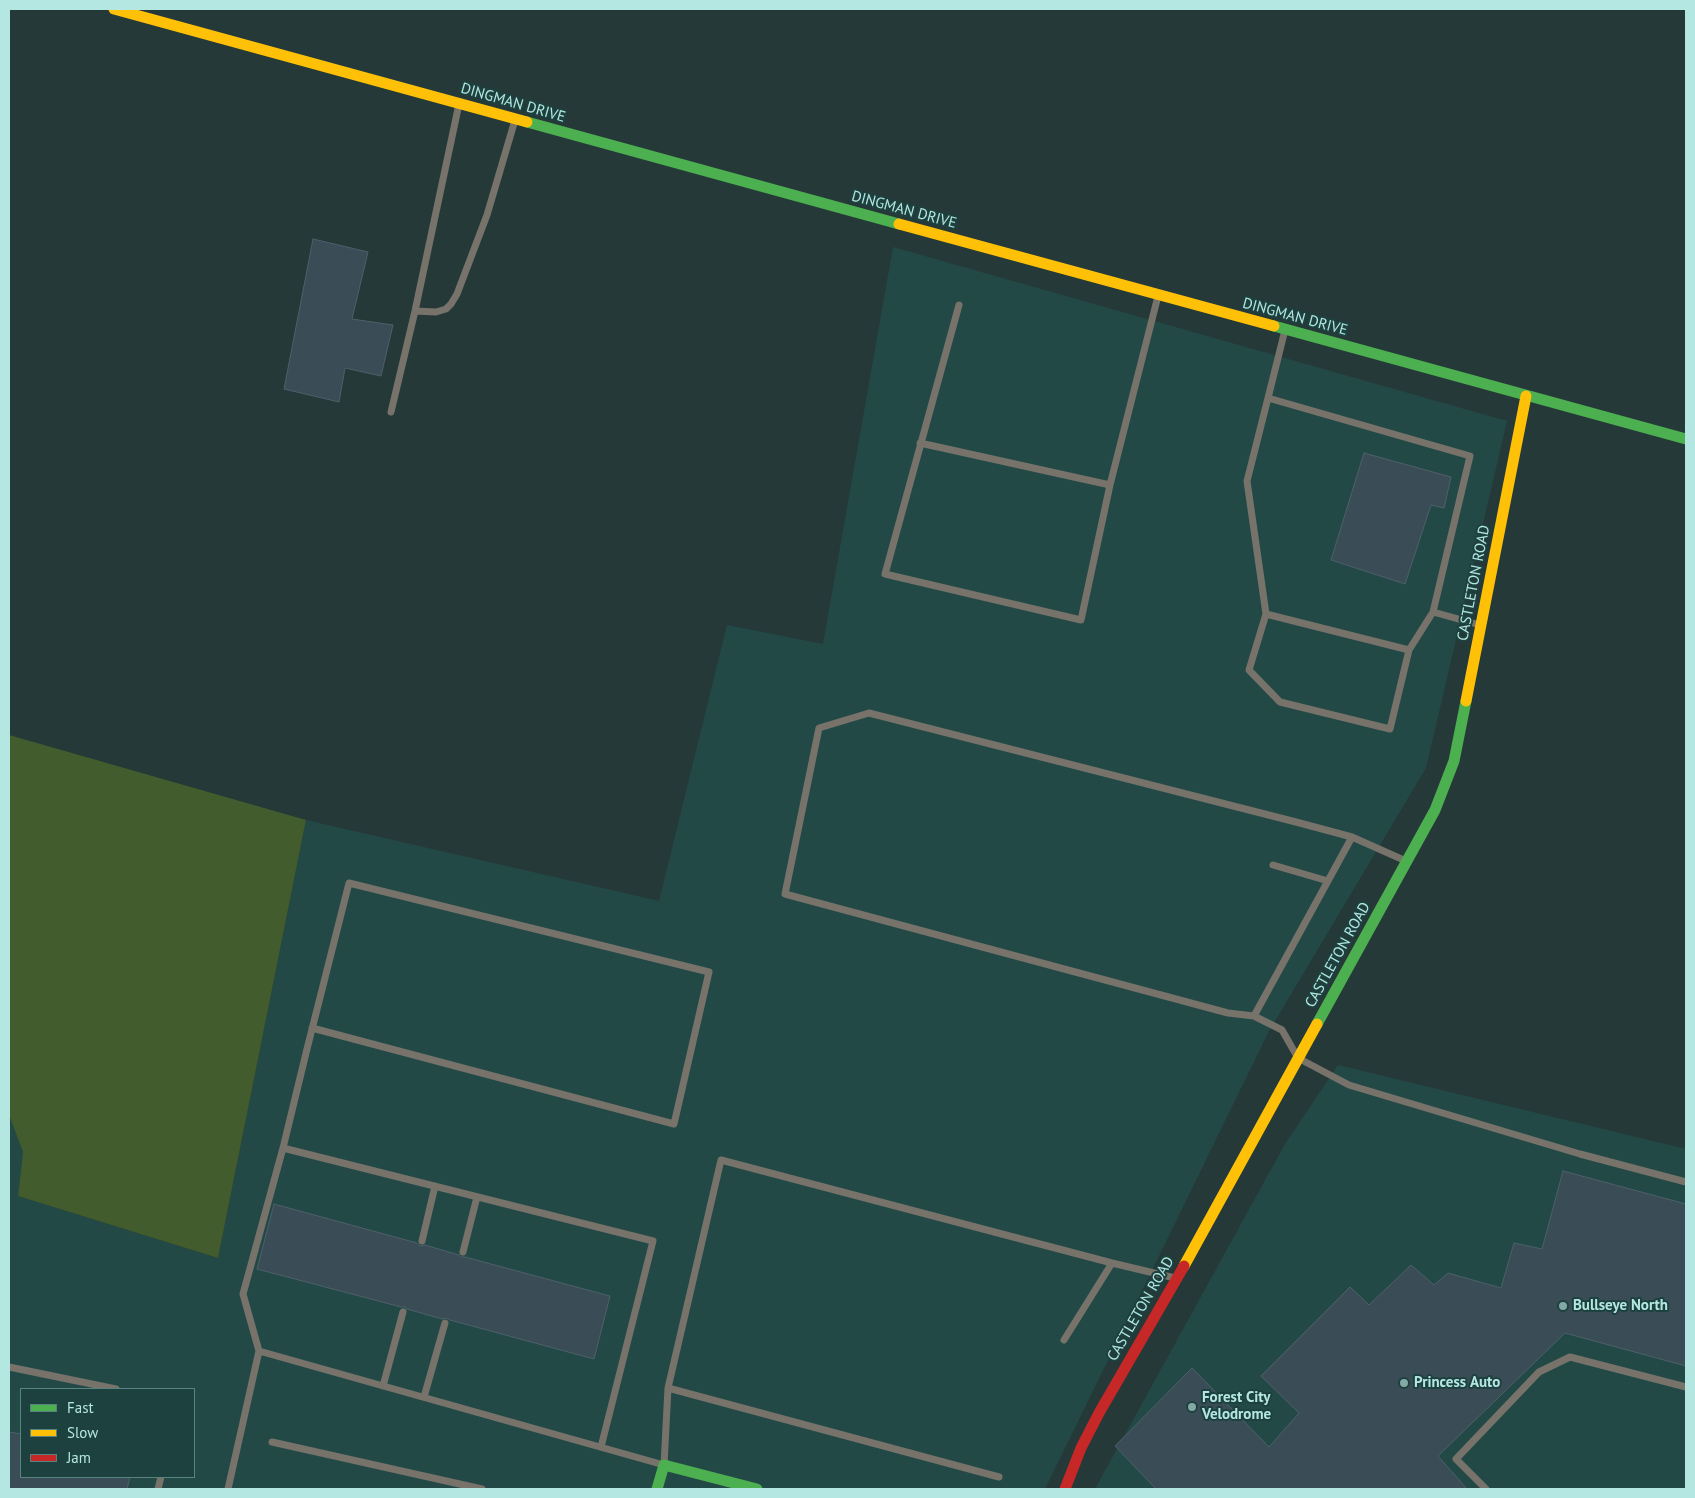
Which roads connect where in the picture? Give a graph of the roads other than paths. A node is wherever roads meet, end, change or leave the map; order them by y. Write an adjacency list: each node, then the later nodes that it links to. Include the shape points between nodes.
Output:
1 (114, 9): 2 (main road, DINGMAN DRIVE)
2 (459, 104): 3 (main road, DINGMAN DRIVE); 6 (lane)
3 (516, 120): 4 (main road, DINGMAN DRIVE); 6 (lane, via 487,215 457,294 446,309)
4 (1158, 296): 7 (main road, DINGMAN DRIVE); 13 (lane)
5 (959, 305): 12 (lane)
6 (415, 311): 10 (lane)
7 (1285, 330): 8 (main road, DINGMAN DRIVE); 9 (lane)
8 (1526, 396): 11 (main road, DINGMAN DRIVE); 16 (main road, CASTLETON ROAD)
9 (1268, 398): 14 (lane, via 1470,456); 15 (lane, via 1247,481)
10 (391, 412)
11 (1686, 439)
12 (920, 443): 13 (lane); 13 (lane, via 885,574 1081,620)
13 (1110, 485)
14 (1432, 612): 16 (lane); 17 (lane)
15 (1266, 614): 17 (lane); 17 (lane, via 1249,670 1280,702 1390,729)
16 (1481, 625): 19 (main road, CASTLETON ROAD, via 1454,762 1435,810)
17 (1409, 650)
18 (1352, 837): 19 (lane); 21 (lane); 22 (lane, via 869,713 819,728 785,894 1228,1013)
19 (1407, 861): 24 (main road, CASTLETON ROAD)
20 (1273, 865): 21 (lane)
21 (1328, 881): 22 (lane)
22 (1254, 1016): 24 (lane, via 1282,1030)
23 (312, 1028): 23 (lane, via 349,883 709,972 674,1124); 25 (lane)
24 (1298, 1058): 26 (lane, via 1349,1085); 32 (main road, CASTLETON ROAD)
25 (282, 1148): 27 (lane); 36 (lane, via 243,1294)
26 (1686, 1182)
27 (435, 1186): 28 (lane); 29 (lane)
28 (477, 1197): 30 (lane); 44 (lane, via 653,1241)
29 (422, 1241)
30 (463, 1252)
31 (1112, 1263): 32 (lane); 35 (lane); 41 (lane, via 721,1160)
32 (1177, 1279): 51 (main road, CASTLETON ROAD, via 1099,1413)
33 (403, 1312): 38 (lane)
34 (445, 1323): 42 (lane)
35 (1064, 1340)
36 (259, 1352): 38 (lane); 47 (lane)
37 (9, 1367): 40 (lane)
38 (383, 1386): 42 (lane)
39 (1686, 1387): 52 (lane, via 1570,1357 1539,1372 1456,1460)
40 (111, 1388)
41 (668, 1388): 45 (lane); 46 (lane)
42 (424, 1397): 44 (lane)
43 (272, 1442): 48 (lane)
44 (601, 1447): 45 (lane)
45 (664, 1465): 49 (main road); 50 (main road)
46 (999, 1477)
47 (228, 1489)
48 (482, 1489)
49 (657, 1489)
50 (757, 1489)
51 (1065, 1489)
52 (1486, 1489)

